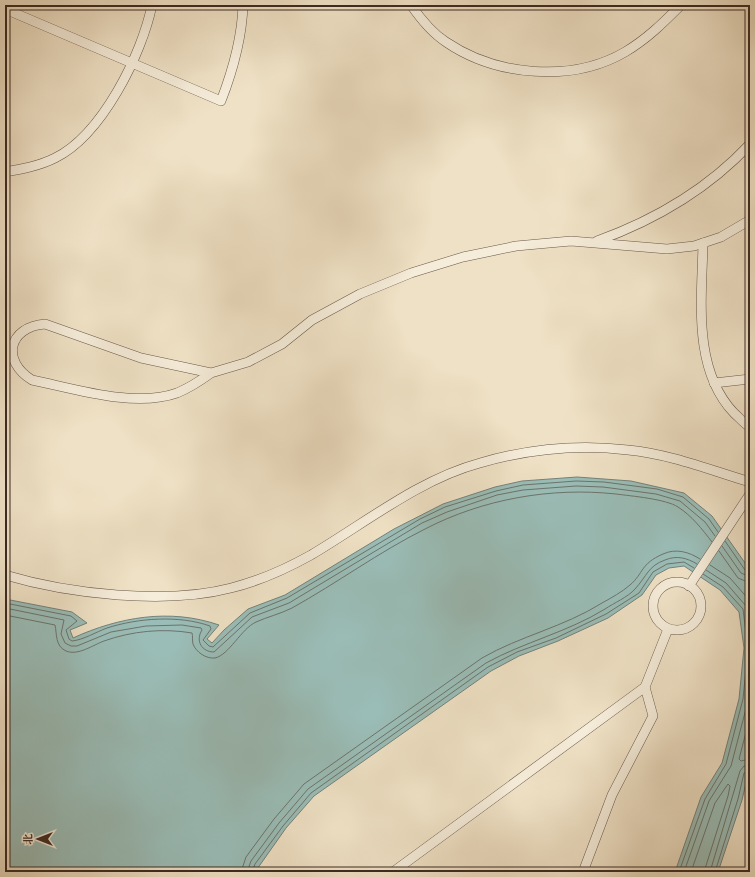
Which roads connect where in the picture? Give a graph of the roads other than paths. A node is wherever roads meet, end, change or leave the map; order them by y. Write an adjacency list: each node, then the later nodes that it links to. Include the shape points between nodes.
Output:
1 (152, 5): 6 (lane, via 148,24)
2 (243, 5): 6 (lane, via 243,22 233,70 221,101)
3 (410, 5): 4 (lane, via 446,42 479,60 515,70 552,72 589,66 624,52 655,32)
4 (680, 5)
5 (5, 7): 6 (lane)
6 (133, 64): 8 (lane, via 107,108 76,143 49,160 31,167)
7 (750, 144): 10 (lane, via 714,178 686,198 632,228)
8 (5, 172)
9 (750, 220): 11 (lane, via 721,237)
10 (594, 242): 11 (lane, via 667,249); 12 (lane, via 571,241 516,246 463,257 411,273 360,294 319,316 282,344 248,362)
11 (703, 243): 14 (lane, via 702,324 705,357)
12 (211, 373): 12 (lane, via 176,393 136,399 32,380 22,374 15,364 12,352 15,340 22,330 33,325 45,324 141,358)
13 (750, 380): 14 (lane)
14 (714, 383): 15 (lane, via 728,406)
15 (750, 427)
16 (750, 482): 18 (lane, via 679,460 629,450 578,447 528,452 478,463 431,482 309,556 271,575 230,588 188,595 111,594)
17 (750, 494): 19 (lane)
18 (5, 575)
19 (688, 586): 20 (lane, via 699,597 699,616 687,628); 20 (lane, via 685,583 668,583 653,599 652,608 657,620)
20 (668, 629): 21 (lane)
21 (645, 687): 22 (lane); 23 (lane, via 653,716 612,795)
22 (393, 872)
23 (584, 872)

